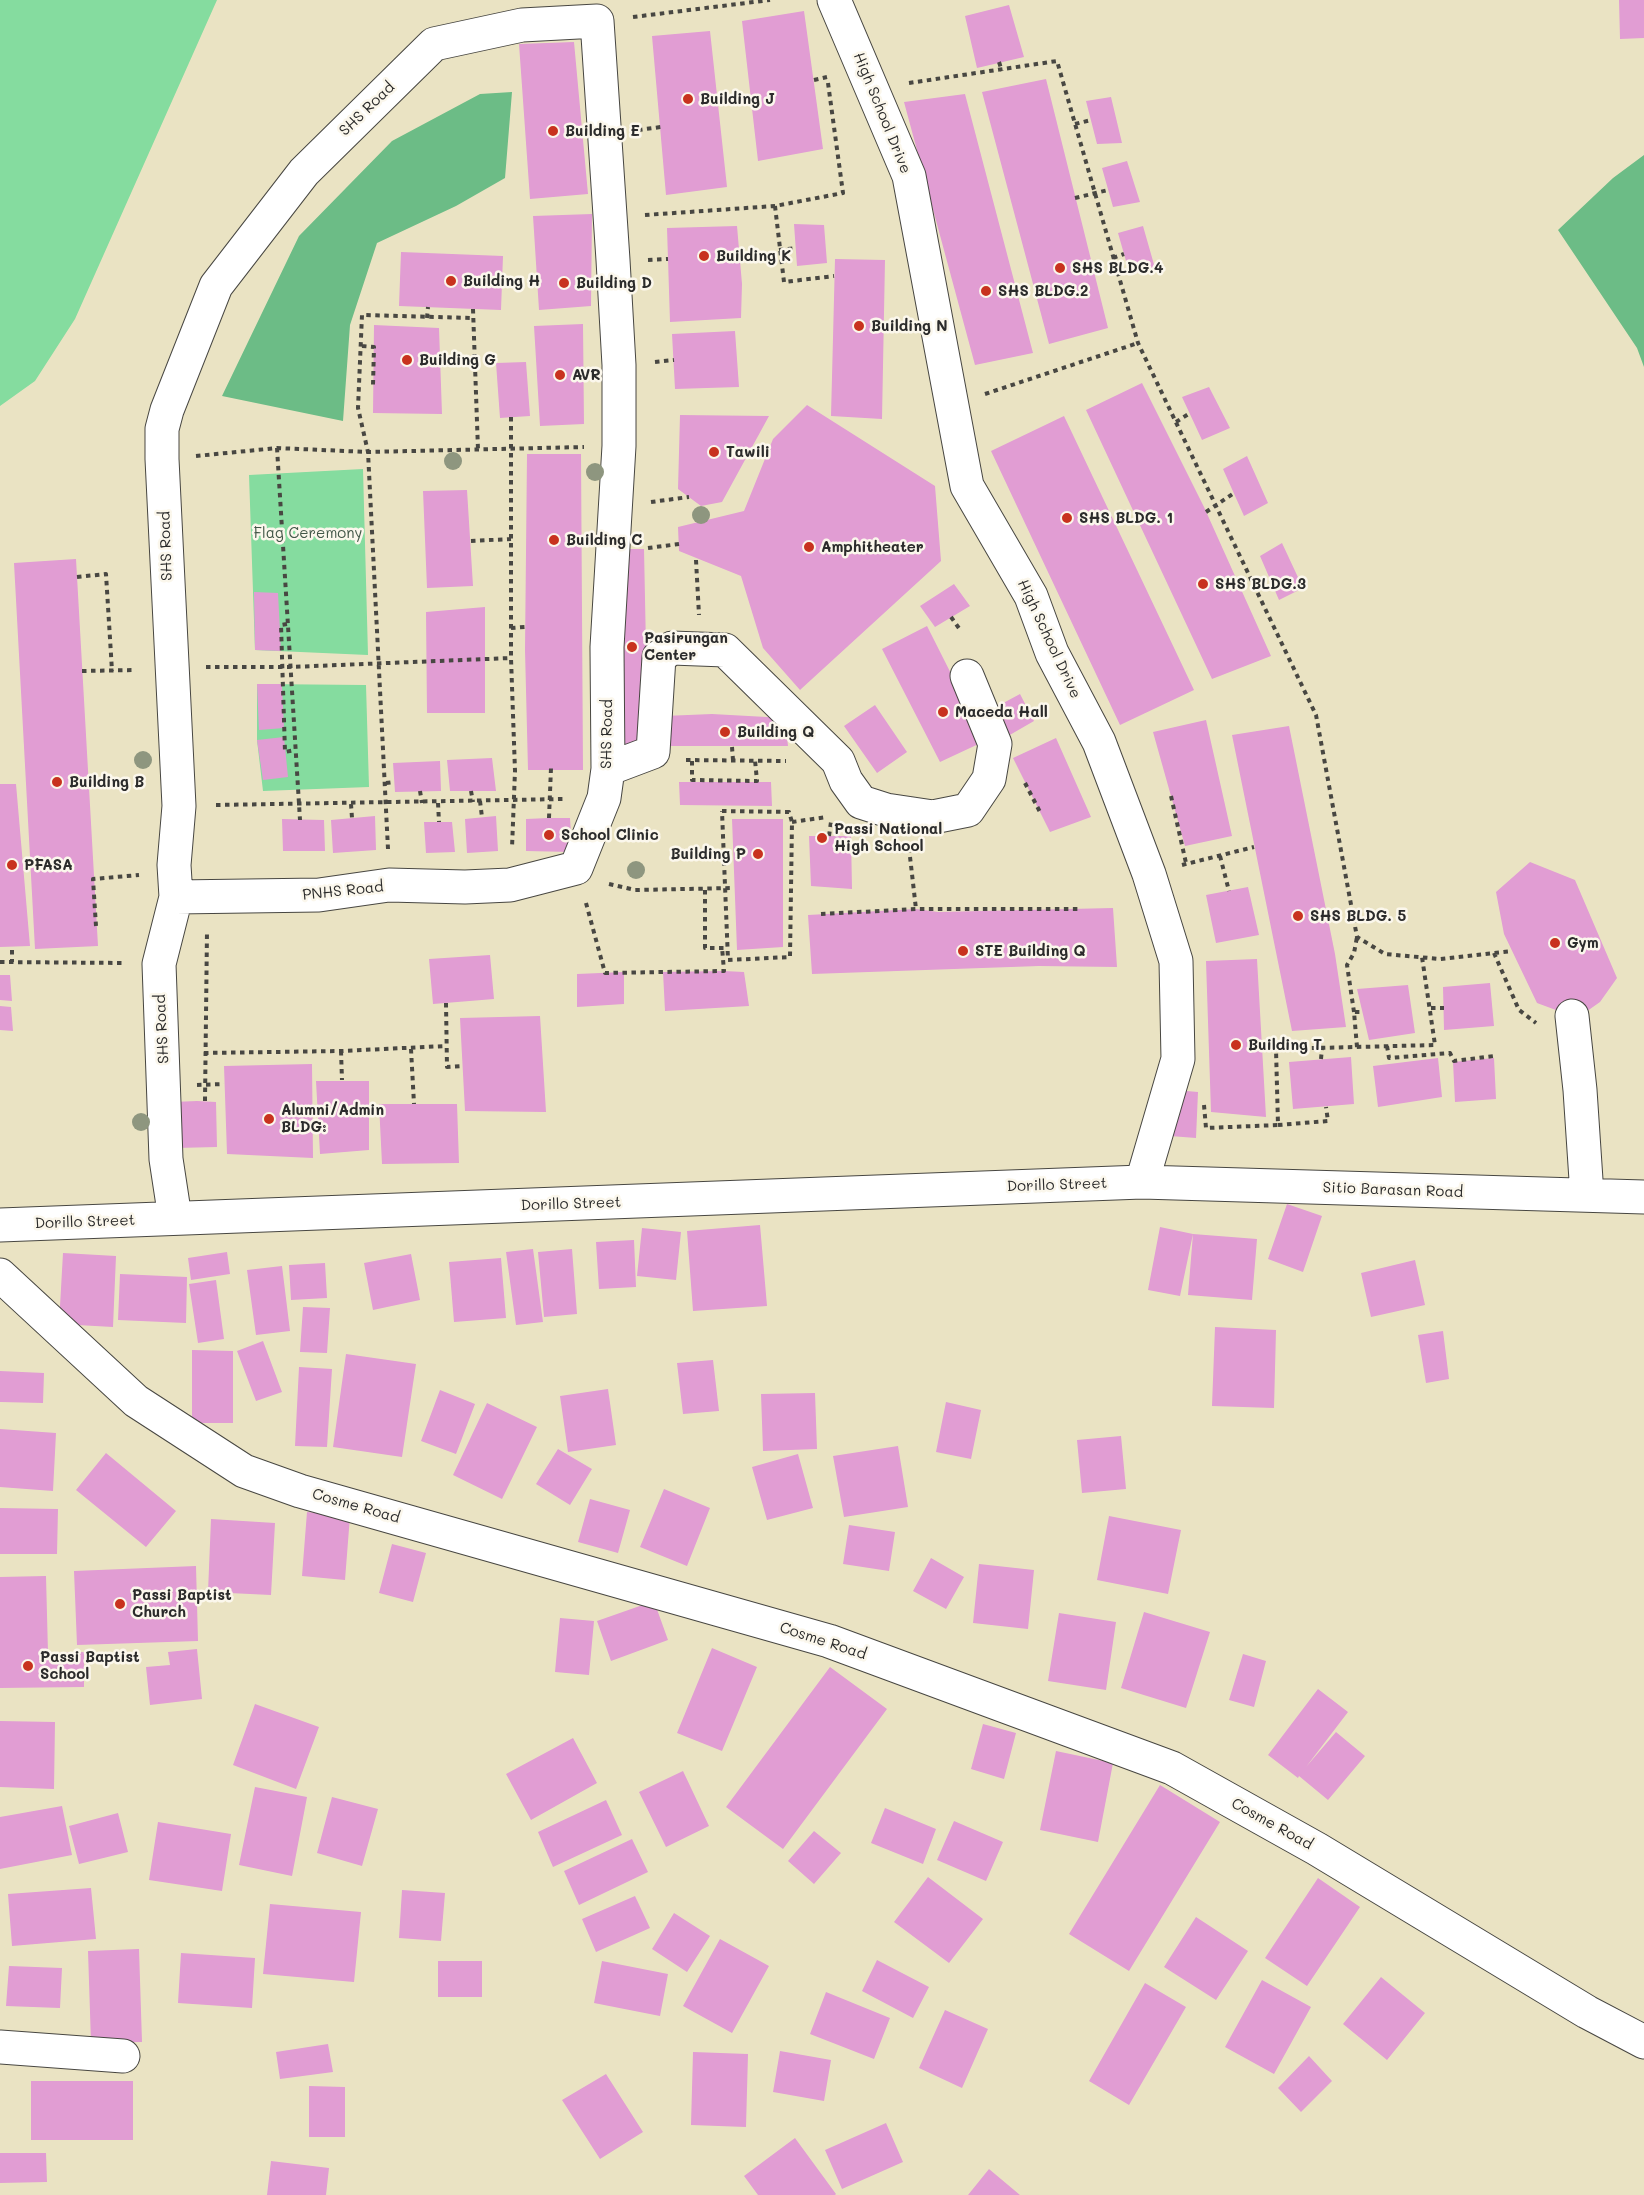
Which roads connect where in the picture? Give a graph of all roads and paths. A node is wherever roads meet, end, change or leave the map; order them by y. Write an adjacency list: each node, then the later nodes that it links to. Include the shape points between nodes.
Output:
1 (770, 0): 3 (path)
2 (834, 0): 7 (street, High School Drive)
3 (594, 11): 14 (street, SHS Road); 36 (street, SHS Road, via 434,44 303,172 216,286 167,410 162,429)
4 (999, 62): 5 (path)
5 (1002, 71): 7 (path); 9 (path, via 1056,61)
6 (827, 78): 13 (path, via 843,193)
7 (872, 88): 27 (street, High School Drive, via 909,176)
8 (1091, 120): 9 (path)
9 (1075, 124): 11 (path)
10 (1108, 190): 11 (path)
11 (1095, 193): 12 (path); 18 (path)
12 (1075, 198)
13 (775, 206): 14 (path); 16 (path)
14 (611, 218): 31 (street, SHS Road)
15 (796, 248): 16 (path)
16 (779, 250): 19 (path, via 784,282)
17 (1124, 254): 18 (path)
18 (1113, 258): 24 (path)
19 (834, 276)
20 (428, 307): 22 (path)
21 (473, 309): 23 (path)
22 (427, 318): 23 (path); 25 (path, via 362,315)
23 (473, 318): 34 (path)
24 (1138, 343): 27 (path); 30 (path)
25 (362, 346): 26 (path, via 374,347); 35 (path, via 358,408)
26 (373, 385)
27 (953, 405): 97 (street, High School Drive, via 967,486 1031,596 1052,653 1099,742)
28 (1190, 413): 30 (path)
29 (511, 417): 33 (path)
30 (1176, 422): 38 (path)
31 (619, 446): 33 (path); 71 (street, SHS Road, via 607,647)
32 (277, 448): 35 (path); 36 (path); 47 (path)
33 (511, 448): 34 (path); 40 (path)
34 (478, 450): 35 (path)
35 (368, 452): 53 (path)
36 (162, 459): 55 (street, SHS Road)
37 (1234, 493): 38 (path)
38 (1216, 505): 39 (path); 45 (path)
39 (1206, 512)
40 (511, 539): 41 (path); 49 (path)
41 (471, 540)
42 (696, 560): 51 (path, via 700,614)
43 (77, 577): 57 (path, via 106,574)
44 (1269, 577): 45 (path)
45 (1254, 586): 110 (path, via 1316,715)
46 (951, 617): 50 (path)
47 (287, 624): 54 (path); 60 (path, via 281,625)
48 (525, 627): 49 (path)
49 (511, 628): 52 (path)
50 (961, 632)
51 (680, 650): 67 (street, via 725,650); 71 (street, via 672,648 659,657 652,752)
52 (511, 658): 53 (path); 75 (path)
53 (380, 664): 54 (path); 70 (path)
54 (290, 667): 55 (path); 59 (path)
55 (157, 669): 57 (path); 84 (street, SHS Road)
56 (82, 671): 57 (path)
57 (112, 671)
58 (967, 676): 67 (street, via 995,744 989,779 968,810 933,817 861,802)
59 (292, 702): 60 (path); 62 (path)
60 (282, 703): 62 (path, via 285,752)
61 (732, 747): 65 (path)
62 (295, 750): 81 (path)
63 (682, 760): 64 (path)
64 (692, 760): 65 (path); 66 (path, via 692,780 757,781)
65 (733, 760): 66 (path)
66 (754, 760): 67 (path)
67 (838, 761)
68 (551, 768): 76 (path)
69 (394, 782): 70 (path)
70 (386, 783): 83 (path)
71 (606, 783): 76 (path); 96 (street, SHS Road)
72 (420, 791): 79 (path)
73 (471, 791): 78 (path)
74 (1171, 796): 95 (path)
75 (515, 800): 76 (path); 77 (path); 100 (path)
76 (550, 800): 87 (path)
77 (480, 801): 78 (path); 85 (path)
78 (473, 802): 80 (path)
79 (422, 803): 80 (path); 83 (path)
80 (438, 803): 89 (path)
81 (298, 804): 82 (path); 84 (path); 88 (path)
82 (351, 804): 83 (path); 86 (path)
83 (387, 804): 99 (path)
84 (179, 806): 105 (street, SHS Road, via 174,865)
85 (482, 817)
86 (352, 818)
87 (549, 818)
88 (300, 820)
89 (439, 822)
90 (792, 822): 91 (path, via 832,817); 101 (path, via 789,812 722,811); 111 (path, via 790,957 728,960)
91 (842, 822)
92 (909, 844): 106 (path)
93 (1254, 847): 94 (path)
94 (1220, 856): 95 (path); 104 (path)
95 (1186, 864): 97 (path)
96 (576, 868): 100 (street); 103 (path, via 604,882 635,890); 111 (path, via 605,973 724,971)
97 (1149, 874): 146 (street, High School Drive, via 1176,961 1178,1059)
98 (140, 875): 109 (path, via 93,879)
99 (388, 885): 100 (street, PNHS Road); 105 (street, PNHS Road, via 320,895)
100 (510, 885)
101 (723, 888): 102 (path); 103 (path); 111 (path)
102 (734, 888)
103 (705, 890): 111 (path, via 705,948)
104 (1229, 891)
105 (192, 898): 118 (street, SHS Road); 133 (path)
106 (916, 909): 107 (path); 108 (path)
107 (1079, 909)
108 (821, 914)
109 (96, 926)
110 (1357, 937): 115 (path, via 1385,954); 122 (path, via 1347,965)
111 (725, 948)
112 (12, 950): 117 (path)
113 (1512, 951): 114 (path)
114 (1494, 953): 115 (path); 124 (path, via 1519,1010 1536,1023)
115 (1422, 957): 120 (path)
116 (0, 962): 117 (path)
117 (12, 962): 118 (path)
118 (159, 964): 132 (street, SHS Road)
119 (446, 1003): 125 (path)
120 (1431, 1008): 121 (path); 127 (path, via 1435,1045)
121 (1444, 1008)
122 (1354, 1012): 123 (path); 128 (path)
123 (1363, 1012)
124 (1573, 1022): 147 (street)
125 (446, 1046): 130 (path); 137 (path, via 447,1067)
126 (1387, 1046): 127 (path); 128 (path); 134 (path, via 1389,1058)
127 (1417, 1046): 134 (path)
128 (1357, 1047): 129 (path)
129 (1322, 1048): 136 (path); 144 (path, via 1276,1049)
130 (411, 1049): 131 (path); 142 (path)
131 (341, 1052): 133 (path); 138 (path)
132 (164, 1053): 133 (path); 149 (street, SHS Road, via 166,1160)
133 (205, 1053): 139 (path)
134 (1419, 1056): 135 (path, via 1450,1053 1454,1061)
135 (1494, 1056)
136 (1321, 1059)
137 (463, 1066)
138 (342, 1080)
139 (205, 1084): 140 (path); 141 (path)
140 (224, 1084)
141 (205, 1101)
142 (414, 1104)
143 (1326, 1107): 144 (path, via 1328,1121)
144 (1278, 1125): 145 (path)
145 (1206, 1128)
146 (1142, 1182): 147 (street, Sitio Barasan Road); 149 (street, Dorillo Street)
147 (1587, 1195): 148 (street, Sitio Barasan Road)
148 (1644, 1197)
149 (175, 1218): 150 (street, Dorillo Street)
150 (0, 1225)
151 (0, 1275): 152 (street, Cosme Road, via 136,1401 244,1471 300,1491 829,1641 1172,1768)
152 (1644, 2042)
153 (0, 2046): 154 (street)
154 (123, 2056)

